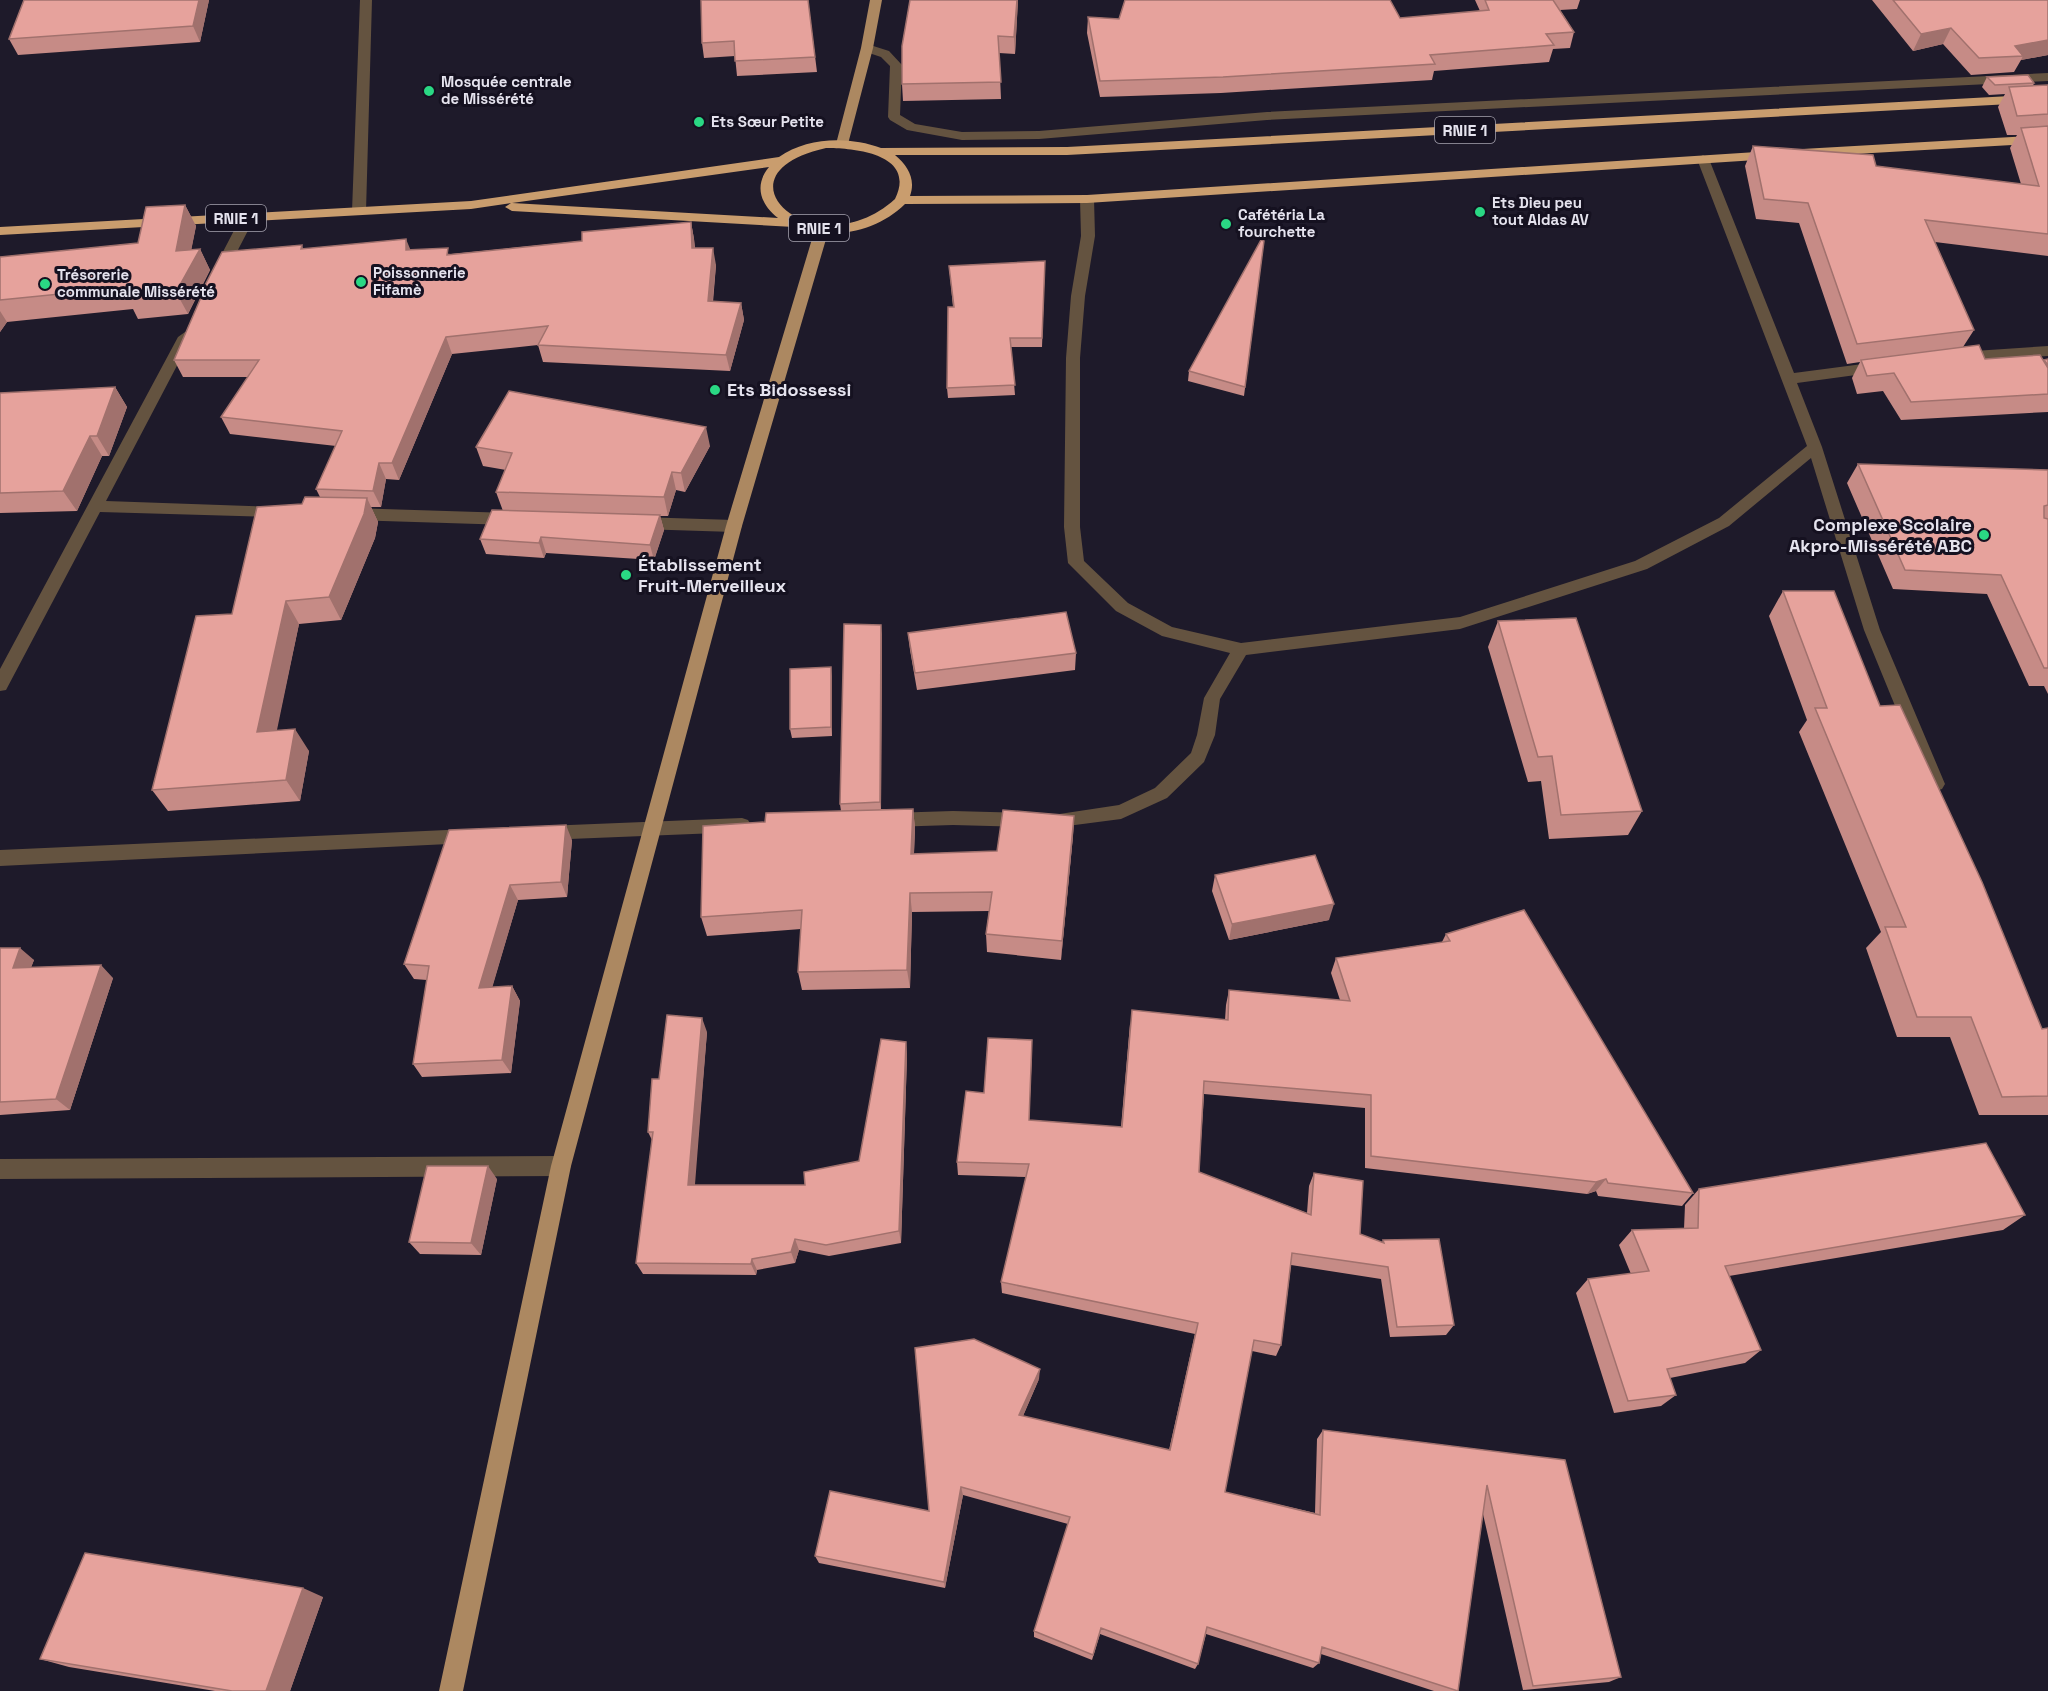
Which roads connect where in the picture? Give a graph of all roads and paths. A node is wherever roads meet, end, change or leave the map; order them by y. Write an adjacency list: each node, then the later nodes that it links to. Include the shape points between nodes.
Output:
1 (366, 0): 14 (street)
2 (876, 0): 3 (main road)
3 (867, 48): 4 (street, via 885,54 896,65 894,117 911,128 962,136 1039,135 1267,116); 7 (main road)
4 (2048, 77)
5 (2048, 98): 8 (highway, RNIE 1, via 1067,151)
6 (2048, 139): 9 (highway)
7 (842, 144): 8 (highway, RNIE 1); 10 (highway, RNIE 1, via 801,150)
8 (882, 151): 12 (highway, RNIE 1, via 901,165 908,182)
9 (1703, 159): 11 (highway); 24 (street)
10 (781, 161): 13 (highway, RNIE 1); 16 (highway, RNIE 1, via 767,177 765,195 774,211)
11 (1087, 199): 12 (highway); 32 (street, via 1088,236 1073,358 1072,527 1076,563 1122,607 1168,632)
12 (902, 200): 17 (highway, RNIE 1, via 883,217 854,227)
13 (471, 205): 14 (highway, RNIE 1); 16 (highway, RNIE 1)
14 (359, 211): 15 (highway, RNIE 1)
15 (248, 217): 18 (highway, RNIE 1); 19 (street)
16 (796, 223): 17 (highway, RNIE 1)
17 (822, 229): 31 (main road)
18 (0, 231)
19 (210, 289)
20 (194, 320): 26 (street)
21 (2048, 351): 22 (street)
22 (1946, 359)
23 (1889, 366): 24 (street)
24 (1788, 379): 25 (street)
25 (1815, 447): 32 (street, via 1724,522 1641,565 1460,623); 34 (street, via 1872,630)
26 (97, 506): 27 (street); 33 (street)
27 (298, 512)
28 (333, 513): 29 (street)
29 (534, 519)
30 (628, 522): 31 (street)
31 (734, 526): 37 (main road)
32 (1241, 649): 35 (street, via 1212,698 1198,757 1161,793 1121,812 1063,821)
33 (0, 685)
34 (1944, 804)
35 (872, 820)
36 (756, 824): 37 (street)
37 (652, 828): 38 (street); 41 (main road)
38 (521, 834)
39 (486, 835): 40 (street)
40 (0, 858)
41 (561, 1166): 42 (street); 43 (main road)
42 (0, 1169)
43 (451, 1691)

